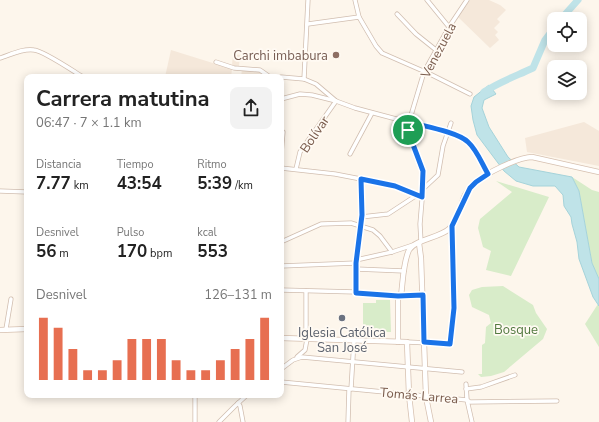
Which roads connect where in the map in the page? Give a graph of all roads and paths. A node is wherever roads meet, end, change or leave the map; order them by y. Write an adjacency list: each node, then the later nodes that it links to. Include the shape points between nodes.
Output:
1 (308, 0): 7 (street)
2 (355, 0): 6 (street)
3 (426, 0): 8 (street)
4 (466, 0): 8 (street, Venezuela)
5 (397, 14): 9 (street)
6 (360, 17): 7 (street); 12 (street, via 382,53)
7 (308, 24): 16 (street)
8 (450, 27): 9 (street, Venezuela)
9 (436, 50): 12 (street, Venezuela)
10 (0, 58): 13 (street, via 34,50)
11 (216, 62): 14 (street, via 234,68 260,70)
12 (424, 72): 17 (street); 21 (street, Venezuela)
13 (78, 74)
14 (267, 74)
15 (284, 77): 16 (street)
16 (304, 79): 19 (street, via 316,84)
17 (470, 94)
18 (284, 98): 19 (street, via 300,94)
19 (336, 101): 20 (street); 26 (street, Bolívar, via 300,152)
20 (372, 113): 21 (street); 24 (street)
21 (409, 122): 23 (street); 30 (street, Venezuela, via 409,134 423,171)
22 (451, 123): 23 (street)
23 (447, 132): 28 (street, via 468,141); 30 (street, via 438,175)
24 (350, 154)
25 (284, 168): 26 (street)
26 (296, 169): 29 (street)
27 (599, 172): 28 (street, via 532,157 518,160)
28 (489, 173): 40 (street, via 470,188)
29 (361, 179): 33 (street, via 392,185); 37 (street)
30 (424, 189): 35 (street, Venezuela)
31 (0, 191): 32 (street)
32 (24, 192)
33 (409, 192): 34 (street); 36 (street)
34 (417, 195): 35 (street); 36 (street)
35 (422, 197): 42 (street, Venezuela)
36 (413, 198): 37 (street, via 388,214)
37 (362, 216): 38 (street); 39 (street)
38 (351, 223): 39 (street); 41 (street, via 321,224)
39 (360, 225): 43 (street, via 377,233); 44 (street)
40 (452, 226): 42 (street, via 442,234); 62 (street, via 454,308 450,344)
41 (284, 241)
42 (419, 243): 43 (street); 47 (street, via 408,252); 51 (street, Venezuela)
43 (392, 252): 44 (street)
44 (356, 262): 45 (street); 46 (street)
45 (284, 266)
46 (356, 269): 47 (street); 50 (street)
47 (404, 270): 52 (street)
48 (284, 290): 49 (street)
49 (306, 291): 50 (street); 58 (street)
50 (356, 293): 52 (street)
51 (423, 295): 52 (street); 62 (street, Venezuela)
52 (399, 296): 60 (street)
53 (11, 299): 54 (street)
54 (6, 329): 55 (street); 56 (street)
55 (24, 329)
56 (0, 330)
57 (284, 338): 58 (street)
58 (307, 339): 59 (street); 63 (street); 64 (street, via 305,350)
59 (354, 340): 60 (street); 65 (street)
60 (398, 342): 61 (street)
61 (407, 342): 62 (street); 66 (street)
62 (424, 342): 68 (street, Venezuela)
63 (307, 357): 64 (street); 65 (street)
64 (293, 360): 67 (street)
65 (353, 362): 66 (street); 73 (street)
66 (408, 366): 68 (street); 75 (street)
67 (284, 367)
68 (425, 368): 69 (street); 76 (street, Venezuela)
69 (462, 372)
70 (515, 375): 74 (street, via 482,387)
71 (284, 382): 73 (street, Tomás Larrea)
72 (466, 384): 74 (street)
73 (350, 389): 75 (street, Tomás Larrea); 85 (street)
74 (466, 389): 79 (street)
75 (409, 395): 76 (street, Tomás Larrea); 86 (street)
76 (426, 397): 79 (street, Tomás Larrea); 87 (street, Venezuela)
77 (195, 398): 82 (street)
78 (244, 398): 81 (street)
79 (468, 401): 80 (street, Tomás Larrea); 88 (street)
80 (557, 401)
81 (238, 403): 83 (street); 84 (street)
82 (195, 422)
83 (219, 422)
84 (243, 422)
85 (348, 422)
86 (412, 422)
87 (431, 422)
88 (472, 422)

